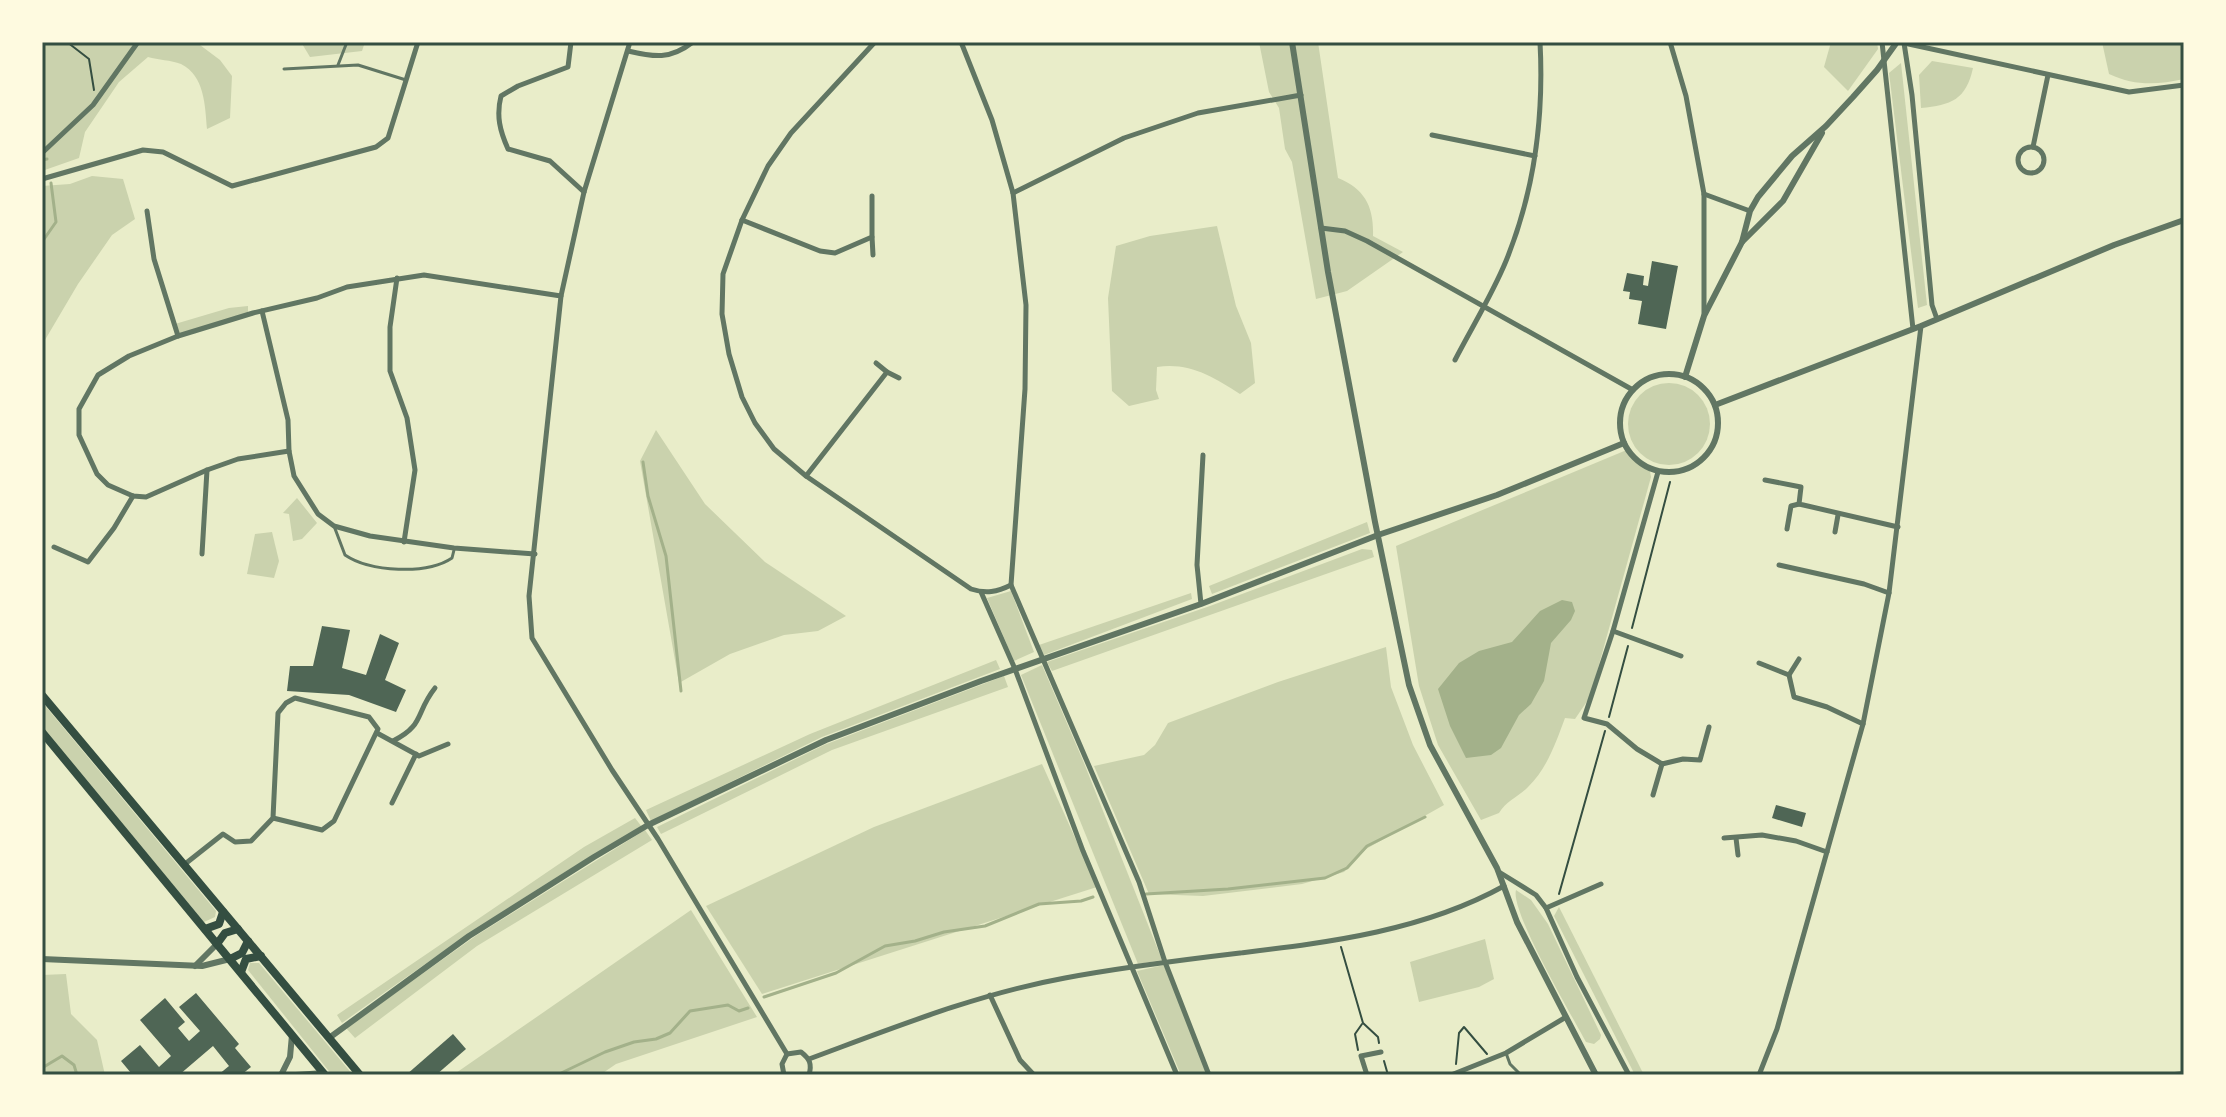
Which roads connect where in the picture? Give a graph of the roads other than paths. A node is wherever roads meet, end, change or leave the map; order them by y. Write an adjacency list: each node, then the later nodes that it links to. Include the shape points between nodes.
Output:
1 (138, 42): 26 (street, via 93,105)
2 (347, 42): 17 (lane)
3 (418, 42): 20 (street)
4 (571, 42): 29 (street, via 568,67 501,96 498,110 508,149 550,161)
5 (630, 42): 15 (street)
6 (693, 42): 15 (street, via 658,58)
7 (875, 42): 35 (street, via 791,133)
8 (961, 42): 30 (street)
9 (1292, 42): 22 (street)
10 (1540, 42): 27 (street)
11 (1670, 42): 31 (street)
12 (1882, 42): 16 (street)
13 (1897, 42): 16 (street)
14 (1904, 42): 19 (street); 46 (street)
15 (628, 51): 29 (street)
16 (1884, 61): 23 (street); 48 (street)
17 (338, 66): 18 (lane); 20 (lane, via 358,65)
18 (284, 69)
19 (2048, 75): 21 (street, via 2129,92); 25 (street)
20 (406, 80): 28 (street, via 383,143 232,186 163,152 143,150)
21 (2184, 85)
22 (1301, 95): 30 (street, via 1198,113 1124,138); 37 (street)
23 (1826, 126): 34 (street, via 1792,156); 39 (street, via 1783,201)
24 (1432, 135): 27 (street)
25 (2033, 147): 25 (street, via 2018,158 2026,172 2035,172 2043,163 2043,155)
26 (42, 153)
27 (1535, 156): 43 (street, via 1526,203)
28 (42, 179)
29 (584, 192): 42 (street)
30 (1013, 193): 78 (street, via 1026,329)
31 (1704, 194): 34 (street); 45 (street)
32 (872, 196): 38 (street)
33 (147, 211): 49 (street, via 154,259)
34 (1750, 211): 39 (street)
35 (742, 220): 38 (street, via 835,253); 62 (street, via 723,274 729,354 755,423 774,449)
36 (2184, 220): 46 (street)
37 (1321, 228): 43 (street, via 1367,241); 71 (street)
38 (872, 237): 40 (street)
39 (1742, 242): 45 (street)
40 (873, 255)
41 (397, 278): 42 (street, via 424,275); 44 (street); 72 (street, via 390,371 407,418 415,470)
42 (561, 296): 76 (street)
43 (1484, 305): 50 (street); 55 (street)
44 (262, 311): 49 (street); 58 (street, via 288,420)
45 (1704, 316): 53 (street)
46 (1937, 319): 47 (street)
47 (1921, 326): 48 (street); 68 (street)
48 (1913, 329): 56 (street)
49 (178, 336): 64 (street, via 98,375 79,409 79,435 97,474)
50 (1455, 360)
51 (876, 363): 52 (street)
52 (887, 372): 54 (street); 62 (street)
53 (1685, 377): 55 (street, via 1663,374); 56 (street, via 1702,386)
54 (899, 378)
55 (1633, 390): 57 (street, via 1620,418)
56 (1715, 405): 61 (street, via 1718,434 1703,459 1687,470)
57 (1624, 443): 61 (street, via 1636,460); 71 (street, via 1497,495)
58 (289, 451): 60 (street); 67 (street, via 299,487)
59 (1203, 455): 81 (street, via 1197,565)
60 (207, 470): 64 (street, via 146,497); 75 (street)
61 (1658, 472): 82 (street)
62 (806, 476): 79 (street, via 949,576)
63 (1765, 480): 65 (street, via 1801,487)
64 (133, 496): 73 (street, via 88,562)
65 (1799, 504): 66 (street); 69 (street, via 1791,506)
66 (1838, 515): 68 (street); 70 (street)
67 (334, 526): 72 (street); 74 (lane, via 345,555 369,567 436,566 452,558)
68 (1898, 527): 80 (street)
69 (1787, 529)
70 (1835, 532)
71 (1378, 535): 81 (street); 108 (street, via 1414,700 1430,745)
72 (404, 542): 74 (street)
73 (54, 547)
74 (454, 548): 76 (street)
75 (202, 554)
76 (535, 554): 102 (street, via 529,596 532,638)
77 (1779, 565): 80 (street)
78 (1011, 585): 79 (street); 84 (street)
79 (981, 592): 87 (street)
80 (1889, 593): 91 (street)
81 (1201, 604): 84 (street)
82 (1613, 631): 83 (street); 98 (street, via 1584,718 1607,724)
83 (1681, 656)
84 (1043, 659): 87 (street); 120 (street, via 1139,882)
85 (1799, 659): 88 (street)
86 (1759, 663): 88 (street)
87 (1015, 669): 102 (street, via 826,740); 122 (street)
88 (1789, 675): 91 (street, via 1794,697)
89 (435, 688): 95 (street, via 415,728)
90 (42, 695): 107 (highway)
91 (1863, 724): 105 (street)
92 (1709, 727): 98 (street, via 1700,760)
93 (42, 732): 113 (highway)
94 (377, 733): 95 (street); 101 (street, via 334,821 322,830); 101 (street, via 369,717 295,698 286,703 278,713)
95 (392, 742): 97 (street)
96 (448, 744): 97 (street)
97 (416, 754): 100 (street)
98 (1662, 764): 99 (street)
99 (1653, 795)
100 (392, 803)
101 (273, 818): 107 (street, via 251,841 235,842 223,834)
102 (648, 825): 127 (street, via 469,936); 130 (street)
103 (1724, 838): 104 (street)
104 (1736, 838): 105 (street, via 1762,835); 106 (street)
105 (1827, 852): 147 (street)
106 (1738, 855)
107 (185, 864): 112 (highway)
108 (1498, 871): 110 (street); 111 (street, via 1536,895)
109 (1601, 884): 111 (street)
110 (1504, 886): 120 (street, via 1384,931); 125 (street)
111 (1546, 908): 146 (street)
112 (223, 912): 113 (highway, via 219,924); 114 (highway)
113 (205, 929): 116 (highway)
114 (238, 929): 115 (highway); 116 (highway, via 225,933)
115 (248, 941): 117 (highway); 119 (highway, via 242,953)
116 (217, 944): 119 (highway); 121 (street)
117 (261, 956): 123 (highway, via 246,959); 127 (highway)
118 (42, 959): 121 (street)
119 (230, 959): 121 (street); 123 (highway)
120 (1165, 962): 122 (street); 142 (street)
121 (195, 966)
122 (1132, 968): 124 (street); 141 (street)
123 (241, 972): 126 (highway)
124 (990, 995): 131 (street); 140 (street, via 1020,1060)
125 (1566, 1017): 129 (street); 145 (street)
126 (292, 1035): 132 (highway); 136 (street)
127 (329, 1038): 138 (highway)
128 (1381, 1052): 143 (street, via 1361,1056)
129 (1506, 1053): 134 (street); 144 (lane)
130 (787, 1054): 131 (street, via 801,1052); 133 (street)
131 (809, 1059): 139 (street)
132 (325, 1074): 137 (street)
133 (782, 1074)
134 (1453, 1074)
135 (2184, 1074): 148 (street)
136 (281, 1075)
137 (296, 1075)
138 (360, 1075)
139 (809, 1075)
140 (1034, 1075)
141 (1177, 1075)
142 (1209, 1075)
143 (1367, 1075)
144 (1521, 1075)
145 (1596, 1075)
146 (1629, 1075)
147 (1759, 1075)
148 (2175, 1075)

